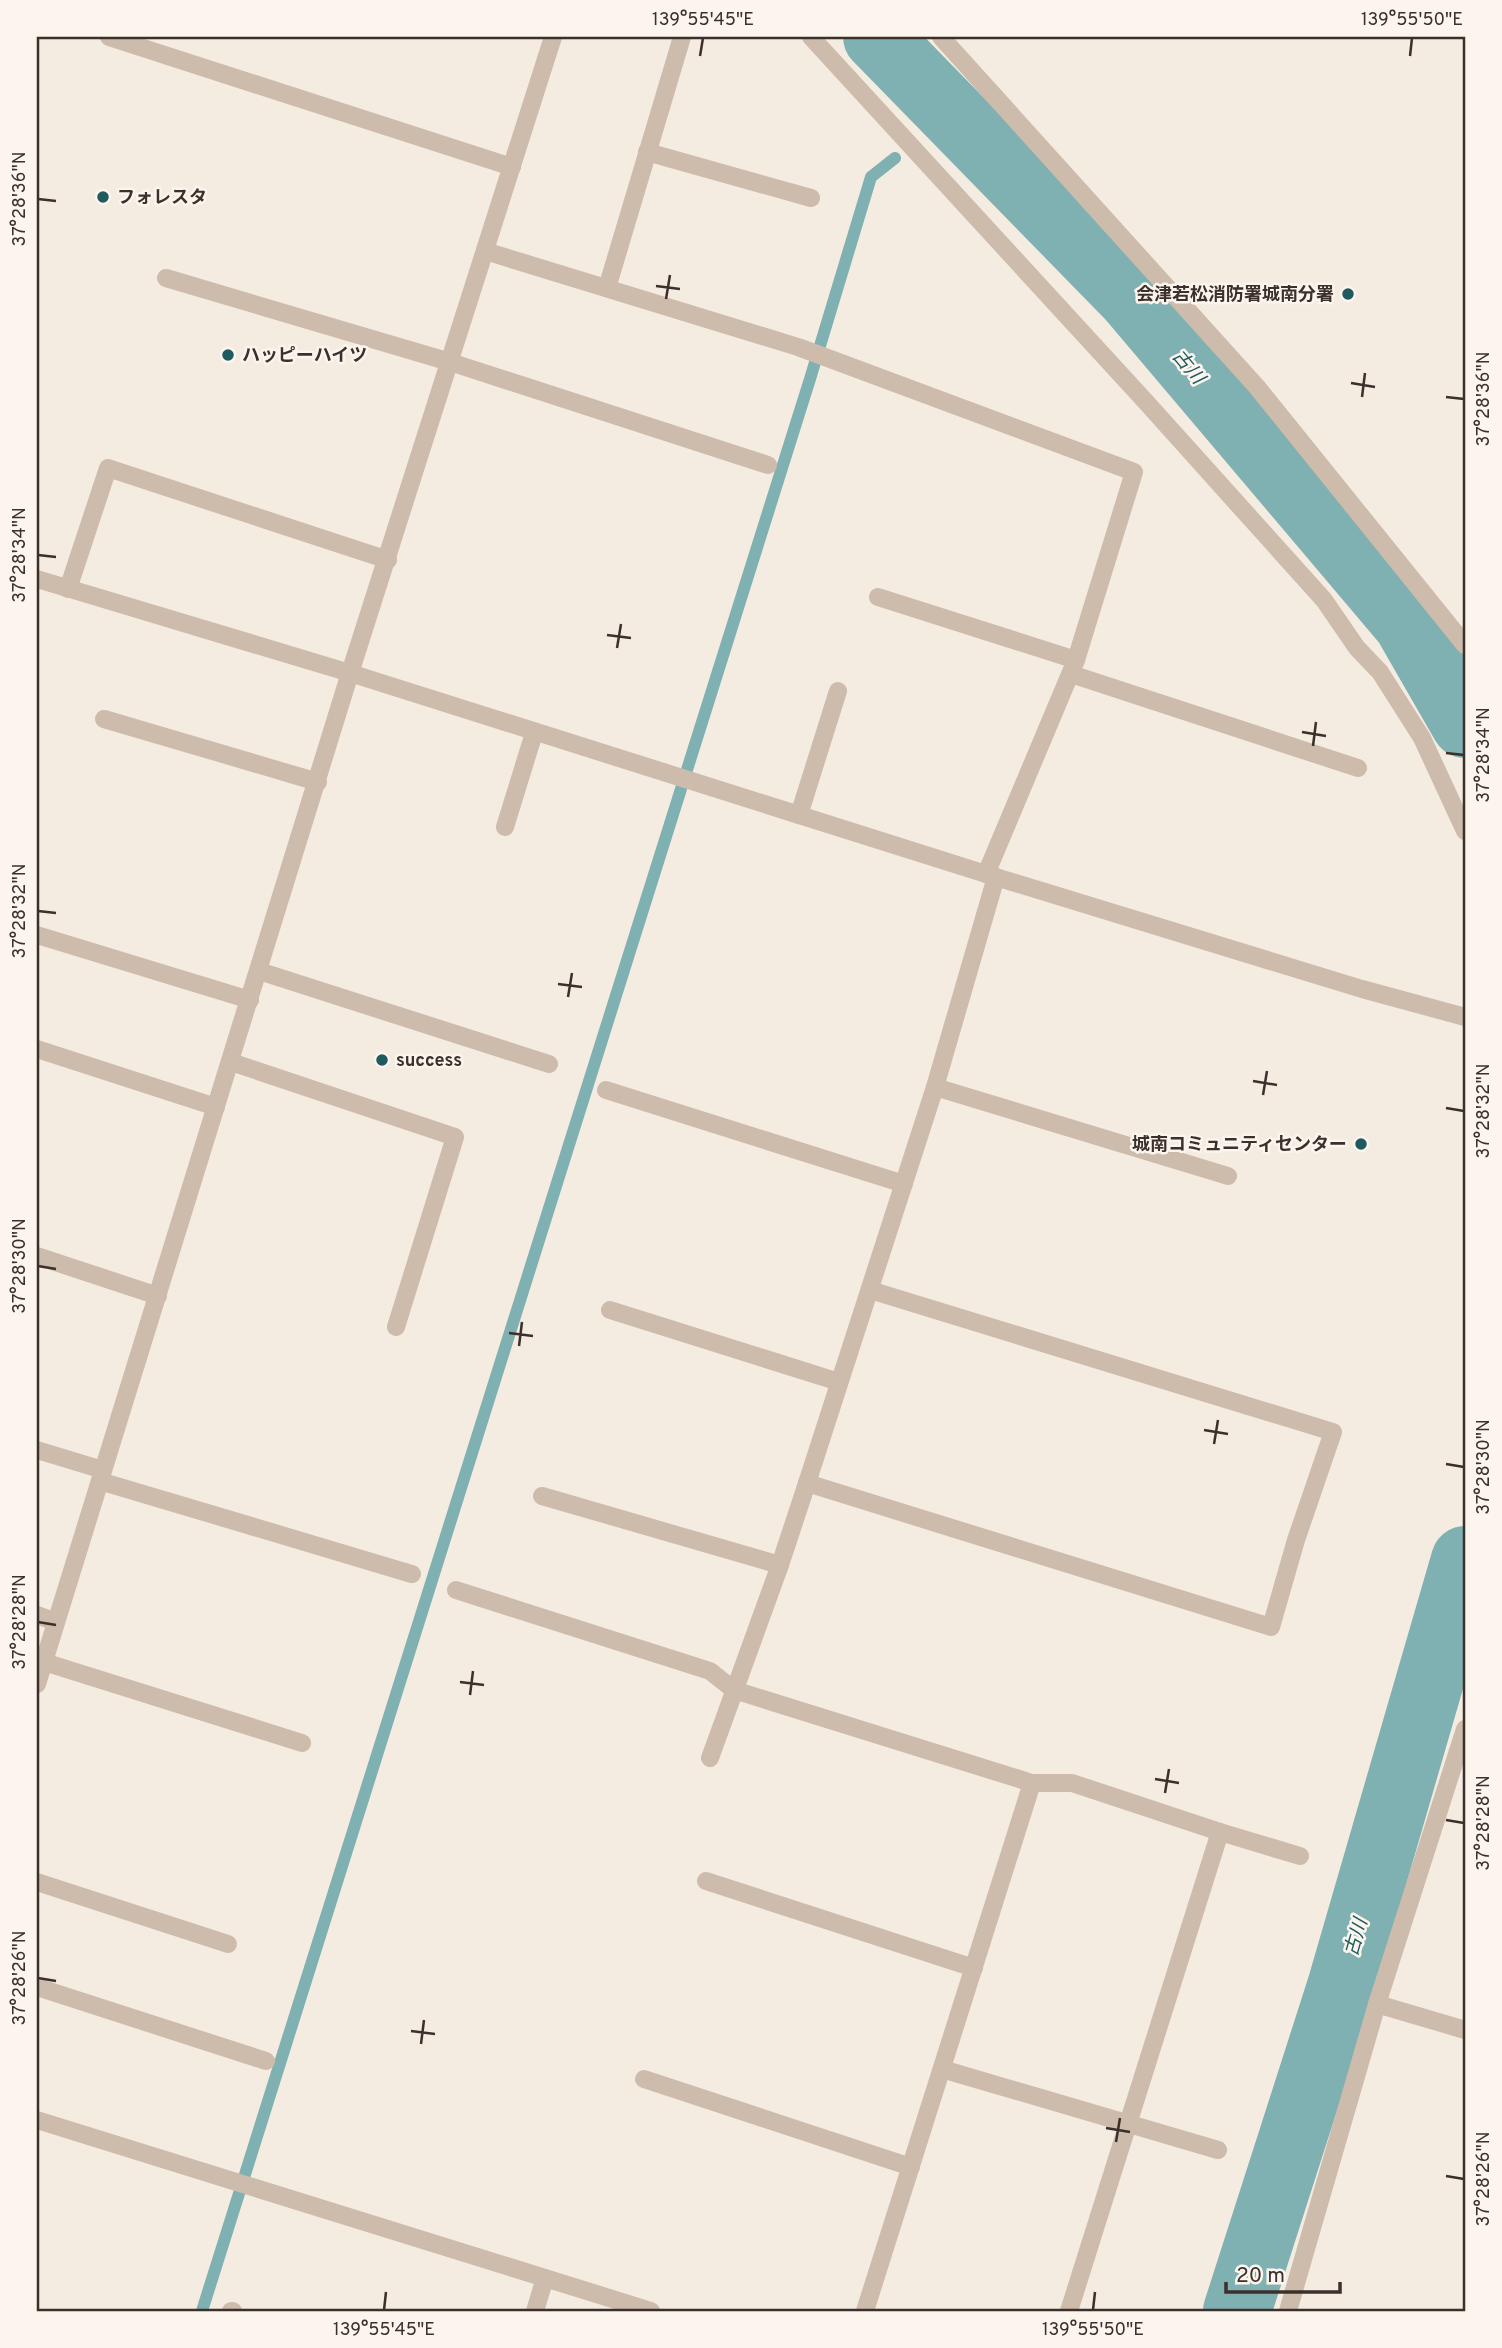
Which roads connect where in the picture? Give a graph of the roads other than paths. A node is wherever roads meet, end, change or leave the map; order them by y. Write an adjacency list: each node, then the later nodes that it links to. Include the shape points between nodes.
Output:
1 (109, 37): 7 (street)
2 (553, 37): 7 (street)
3 (682, 37): 6 (street)
4 (811, 37): 28 (street, via 1324,600 1380,672 1422,738)
5 (941, 37): 18 (street, via 1257,387)
6 (647, 152): 8 (street); 11 (street)
7 (512, 167): 9 (street)
8 (811, 198)
9 (485, 251): 11 (street); 12 (street)
10 (166, 278): 12 (street)
11 (607, 288): 19 (street, via 798,347 1134,472)
12 (450, 362): 13 (street); 14 (street)
13 (768, 465)
14 (388, 560): 16 (street, via 108,468); 20 (street)
15 (37, 579): 16 (street)
16 (68, 589): 20 (street)
17 (878, 597): 19 (street)
18 (1465, 645)
19 (1073, 667): 24 (street); 29 (street)
20 (351, 673): 23 (street); 25 (street)
21 (838, 691): 26 (street)
22 (104, 719): 25 (street)
23 (534, 733): 26 (street); 27 (street)
24 (1358, 768)
25 (318, 782): 31 (street)
26 (799, 815): 29 (street)
27 (505, 827)
28 (1465, 831)
29 (991, 876): 33 (street); 37 (street)
30 (37, 934): 32 (street)
31 (259, 971): 32 (street); 36 (street)
32 (250, 1000): 35 (street)
33 (1465, 1017)
34 (37, 1049): 39 (street)
35 (231, 1062): 39 (street); 46 (street, via 455,1137)
36 (549, 1064)
37 (935, 1087): 40 (street); 41 (street)
38 (606, 1090): 41 (street)
39 (216, 1107): 44 (street)
40 (1228, 1176)
41 (904, 1184): 43 (street)
42 (37, 1256): 44 (street)
43 (870, 1290): 47 (street); 50 (street, via 1333,1432 1271,1627)
44 (158, 1296): 49 (street)
45 (610, 1310): 47 (street)
46 (396, 1327)
47 (839, 1382): 50 (street)
48 (37, 1450): 49 (street)
49 (102, 1476): 53 (street); 56 (street)
50 (807, 1483): 52 (street)
51 (542, 1496): 52 (street)
52 (780, 1566): 59 (street)
53 (412, 1574)
54 (456, 1590): 59 (street, via 710,1671)
55 (37, 1615): 56 (street)
56 (56, 1622): 57 (street)
57 (44, 1662): 58 (street); 61 (street)
58 (37, 1684)
59 (734, 1690): 62 (street); 63 (street)
60 (1465, 1729): 71 (street)
61 (302, 1743)
62 (709, 1758)
63 (1032, 1783): 64 (street, via 1072,1783); 69 (street)
64 (1220, 1832): 65 (street); 77 (street)
65 (1300, 1856)
66 (706, 1881): 69 (street)
67 (37, 1882): 68 (street)
68 (229, 1944)
69 (974, 1968): 74 (street)
70 (37, 1987): 73 (street)
71 (1377, 2004): 72 (street); 85 (street)
72 (1465, 2030)
73 (266, 2061)
74 (942, 2068): 77 (street); 79 (street)
75 (644, 2079): 79 (street)
76 (37, 2120): 80 (street)
77 (1128, 2124): 78 (street); 84 (street)
78 (1218, 2150)
79 (911, 2167): 83 (street)
80 (545, 2278): 81 (street); 82 (street)
81 (535, 2311)
82 (651, 2311)
83 (865, 2311)
84 (1069, 2311)
85 (1288, 2311)

